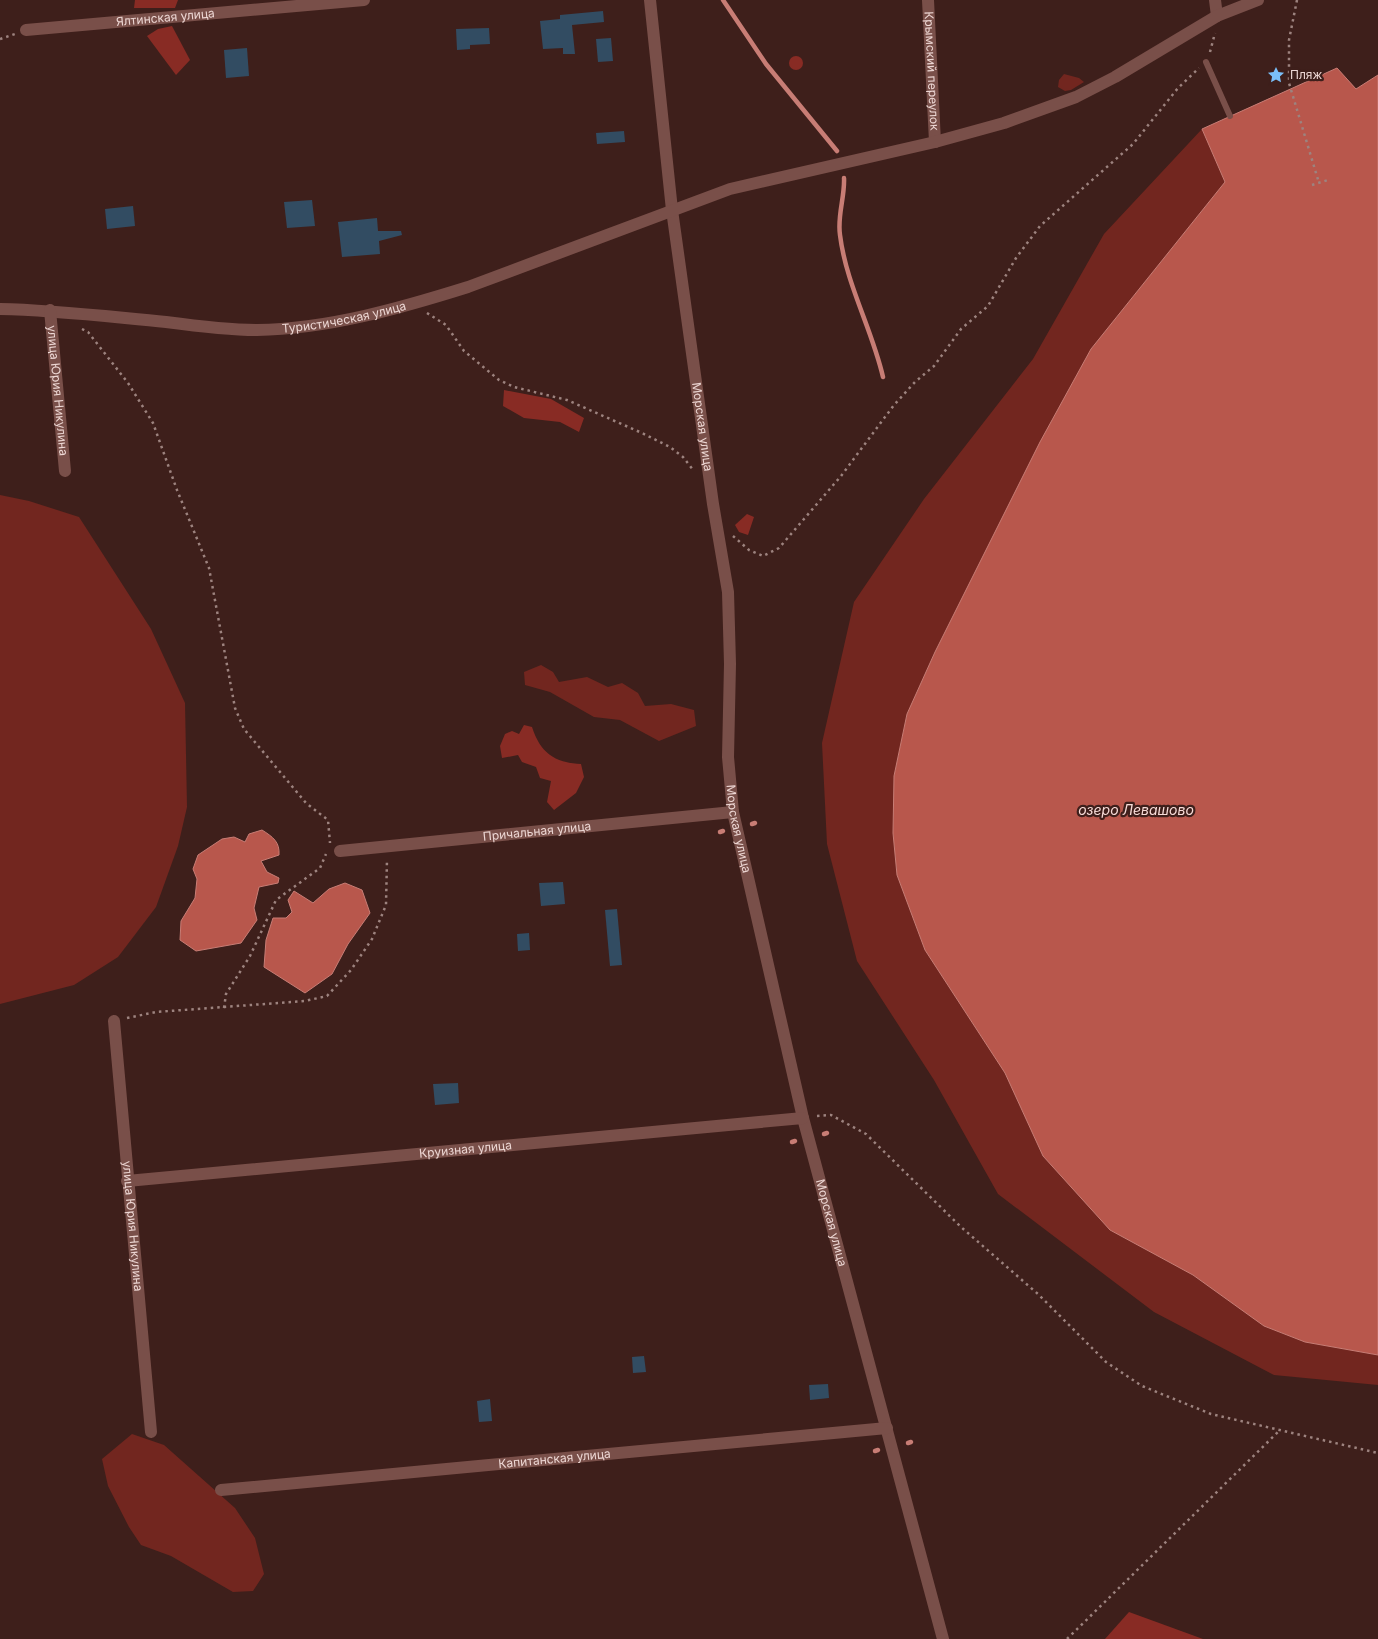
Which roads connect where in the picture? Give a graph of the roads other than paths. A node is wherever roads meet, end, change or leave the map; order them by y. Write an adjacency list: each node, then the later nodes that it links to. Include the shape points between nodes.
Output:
1 (364, 0): 7 (street, Ялтинская улица)
2 (650, 0): 11 (street, Морская улица)
3 (928, 0): 10 (street, Крымский переулок)
4 (1215, 0): 6 (street)
5 (1258, 0): 6 (street, Туристическая улица)
6 (1217, 16): 10 (street, Туристическая улица, via 1076,97 1004,123)
7 (26, 30)
8 (1206, 62): 9 (lane)
9 (1230, 116)
10 (935, 142): 11 (street, Туристическая улица, via 730,189)
11 (672, 210): 13 (street, Туристическая улица, via 468,288 355,317 296,327 256,330); 15 (street, Морская улица, via 728,592 728,757)
12 (0, 309): 13 (street, Туристическая улица)
13 (50, 310): 14 (street, улица Юрия Никулина)
14 (65, 471)
15 (733, 812): 16 (street, Причальная улица); 18 (street, Морская улица)
16 (340, 851)
17 (114, 1021): 19 (street, улица Юрия Никулина)
18 (803, 1118): 19 (street, Круизная улица); 20 (street, Морская улица)
19 (127, 1181): 21 (street, улица Юрия Никулина)
20 (887, 1428): 22 (street, Капитанская улица); 23 (street, Морская улица)
21 (151, 1432)
22 (221, 1490)
23 (943, 1639)

